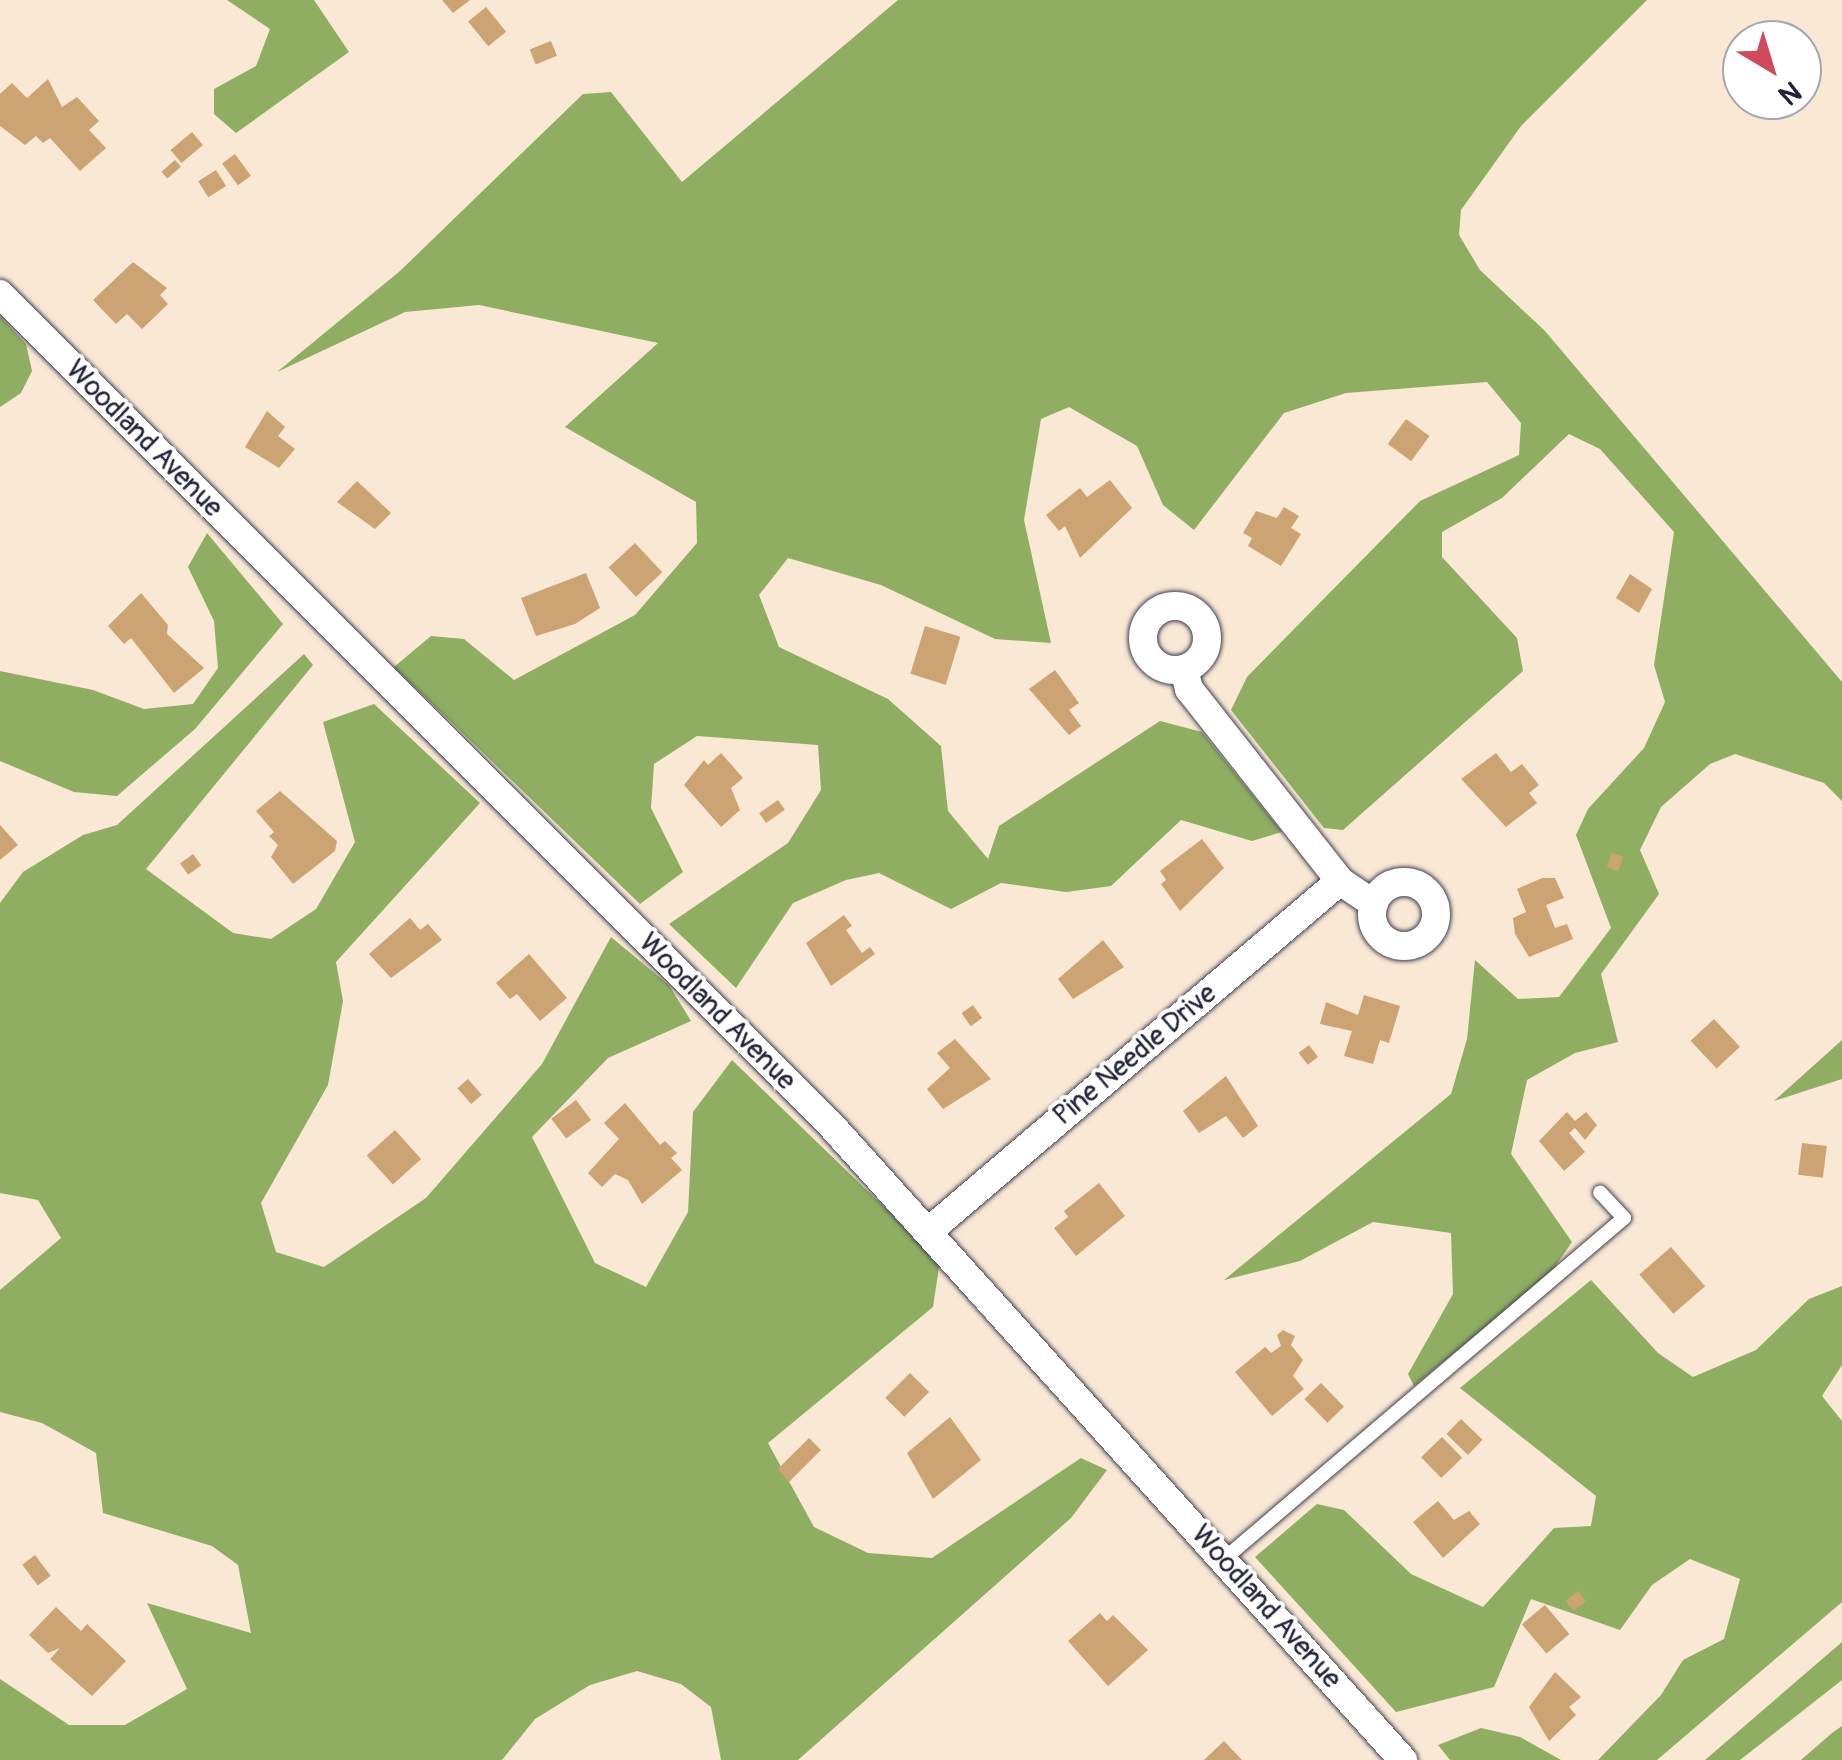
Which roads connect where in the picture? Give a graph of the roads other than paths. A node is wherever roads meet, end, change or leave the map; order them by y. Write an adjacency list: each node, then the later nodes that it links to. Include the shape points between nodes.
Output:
1 (0, 294): 6 (street, Woodland Avenue)
2 (1184, 669): 3 (street, via 1189,689)
3 (1340, 881): 4 (street); 6 (street, Pine Needle Drive)
4 (1374, 904)
5 (1600, 1192): 7 (lane, via 1624,1218 1613,1229)
6 (930, 1230): 7 (street, Woodland Avenue)
7 (1223, 1560): 8 (street, Woodland Avenue)
8 (1402, 1760)

